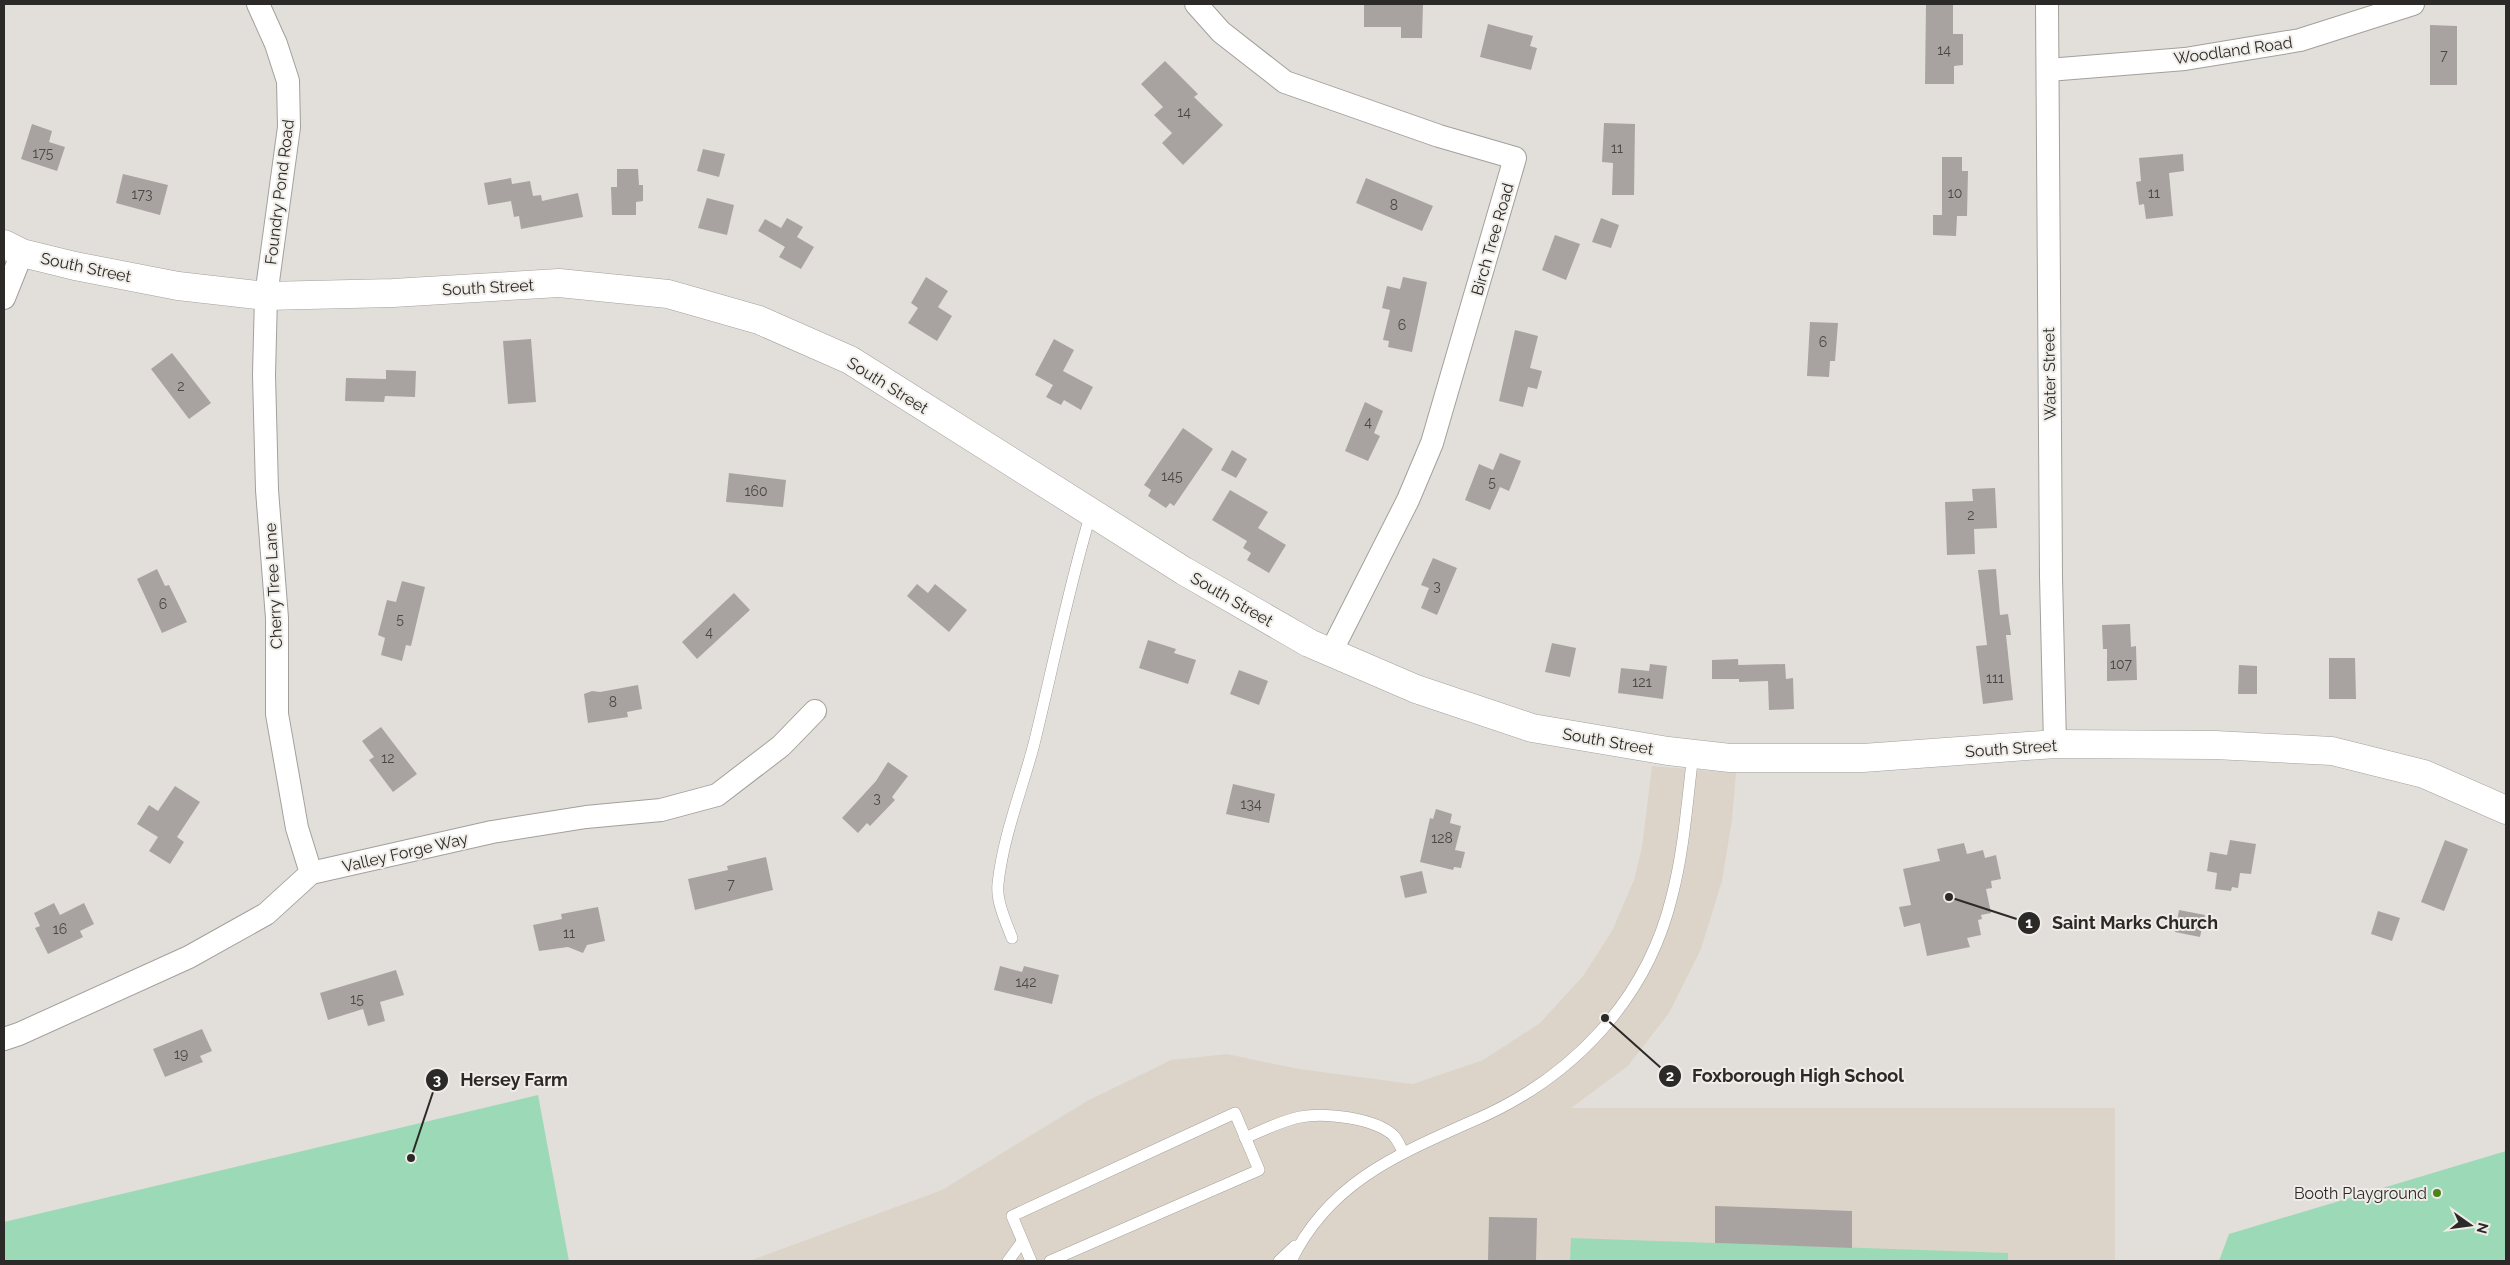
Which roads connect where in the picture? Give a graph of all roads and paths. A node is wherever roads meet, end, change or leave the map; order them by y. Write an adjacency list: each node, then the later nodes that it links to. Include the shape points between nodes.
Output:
1 (258, 4): 7 (street, Foundry Pond Road, via 288,80 289,127)
2 (1196, 4): 10 (street, Birch Tree Road, via 1221,32 1285,82 1439,136 1515,158 1432,443 1408,500)
3 (2047, 4): 5 (street, Water Street)
4 (2413, 4): 5 (street, Woodland Road, via 2300,40 2184,59)
5 (2048, 70): 12 (street, Water Street)
6 (13, 248): 7 (main road, South Street, via 178,286); 8 (street)
7 (266, 296): 9 (main road, South Street, via 393,293 559,283 668,294 759,320 850,360); 15 (street, Cherry Tree Lane, via 266,481 277,618 277,714 297,828)
8 (4, 298)
9 (1091, 513): 10 (main road, South Street, via 1184,571 1309,643); 16 (lane, via 1075,566 1049,684 997,886)
10 (1331, 652): 13 (main road, South Street, via 1416,689 1532,728)
11 (815, 711): 15 (street, Valley Forge Way, via 782,746 717,795 661,810 586,817 492,832)
12 (2054, 744): 13 (main road, South Street, via 1863,758 1730,758); 14 (main road, South Street, via 2215,745 2332,751 2424,774)
13 (1694, 754): 19 (lane, via 1678,873 1670,905 1648,965 1630,996 1595,1039 1553,1076 1477,1120)
14 (2506, 810)
15 (311, 873): 17 (street, Valley Forge Way, via 266,914 189,957)
16 (1012, 938)
17 (4, 1039)
18 (1245, 1138): 19 (lane, via 1300,1117 1330,1116 1365,1122 1390,1133); 21 (lane, via 1235,1113 1029,1208 1012,1216); 24 (lane, via 1259,1170)
19 (1403, 1152): 20 (lane, via 1343,1191)
20 (1306, 1237): 25 (lane); 26 (lane)
21 (1022, 1242): 22 (lane); 23 (lane)
22 (1008, 1261)
23 (1031, 1261)
24 (1050, 1261)
25 (1279, 1261)
26 (1292, 1261)

